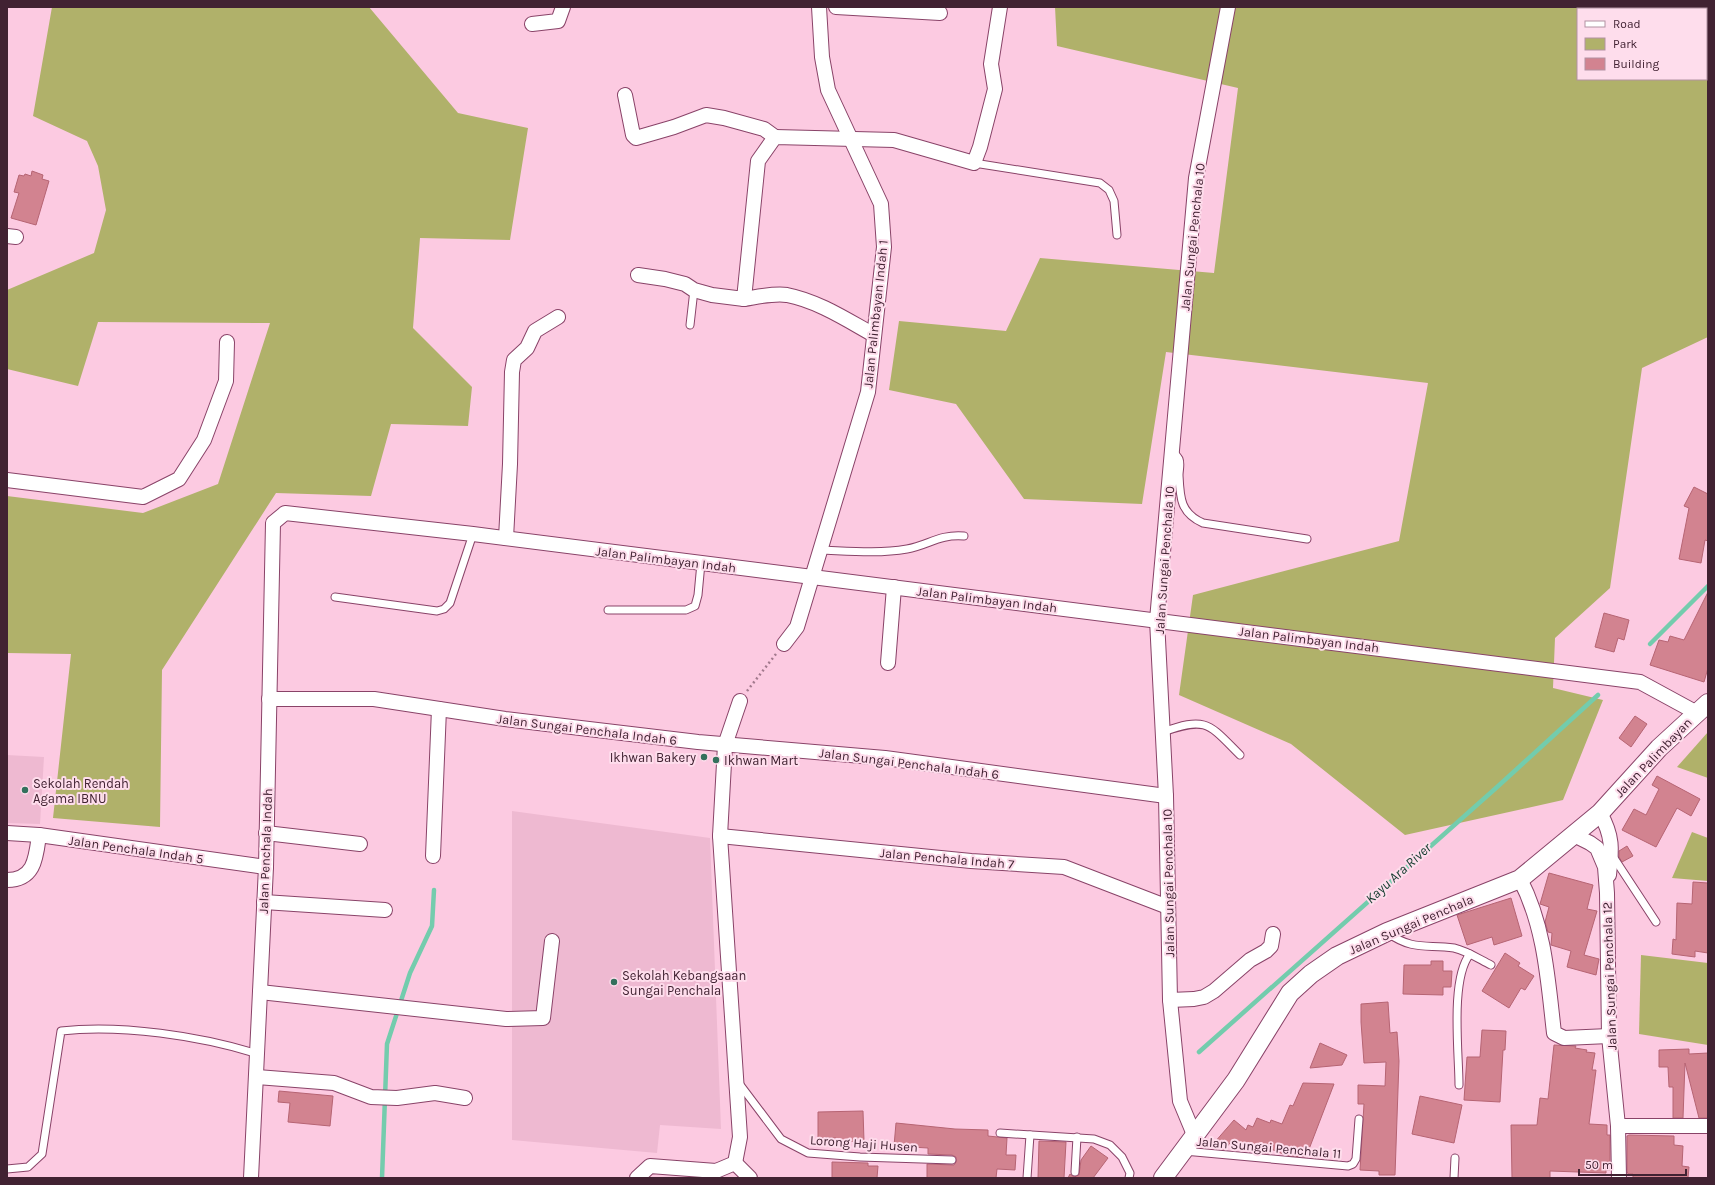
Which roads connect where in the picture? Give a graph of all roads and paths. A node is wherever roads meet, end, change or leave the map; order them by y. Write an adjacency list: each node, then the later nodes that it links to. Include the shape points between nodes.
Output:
1 (563, 7): 7 (street, via 558,21)
2 (819, 7): 10 (street, Jalan Palimbayan Indah 1, via 822,57 828,90)
3 (836, 7): 6 (street)
4 (1000, 7): 11 (street, via 991,64 995,89)
5 (1228, 7): 20 (street, Jalan Sungai Penchala 10, via 1196,178)
6 (940, 13)
7 (532, 24)
8 (625, 95): 9 (street, via 633,135 636,138 706,115 764,129)
9 (775, 137): 10 (street); 15 (street, via 758,161)
10 (850, 139): 11 (street, via 894,140); 18 (street, Jalan Palimbayan Indah 1, via 881,204 884,247)
11 (974, 163): 12 (lane, via 1100,183 1109,190 1114,201)
12 (1117, 235)
13 (638, 275): 14 (street, via 658,277)
14 (690, 287): 15 (street, via 712,295); 17 (lane)
15 (744, 299): 18 (street, via 786,295 826,309)
16 (558, 317): 25 (street, via 535,331 527,348 514,360)
17 (690, 325)
18 (874, 335): 27 (street, Jalan Palimbayan Indah 1, via 868,392)
19 (227, 342): 21 (street, via 226,381 204,440 179,479 143,496)
20 (1172, 450): 26 (lane, via 1180,461 1183,506 1193,519 1202,523); 33 (street, Jalan Sungai Penchala 10)
21 (7, 480)
22 (273, 523): 23 (street, Jalan Palimbayan Indah, via 285,513); 36 (street, Jalan Penchala Indah)
23 (473, 534): 25 (street, Jalan Palimbayan Indah); 31 (lane, via 450,603 444,609 437,611)
24 (964, 536): 27 (lane, via 950,535 908,549 889,552)
25 (506, 538): 28 (street, Jalan Palimbayan Indah)
26 (1307, 539)
27 (820, 550): 29 (street, Jalan Palimbayan Indah 1)
28 (701, 563): 29 (street, Jalan Palimbayan Indah); 32 (lane, via 695,606 686,610)
29 (811, 578): 30 (street, Jalan Palimbayan Indah); 34 (street, via 797,627)
30 (894, 587): 33 (street, Jalan Palimbayan Indah); 35 (street)
31 (335, 597)
32 (608, 610)
33 (1157, 620): 38 (street, Jalan Palimbayan Indah, via 1640,682); 40 (street, Jalan Sungai Penchala 10)
34 (784, 644): 37 (path)
35 (888, 663)
36 (269, 699): 39 (street, Jalan Sungai Penchala Indah 6, via 374,699); 46 (street, Jalan Penchala Indah)
37 (740, 701): 41 (street)
38 (1703, 708): 44 (street, Jalan Palimbayan, via 1659,748)
39 (439, 709): 41 (street, Jalan Sungai Penchala Indah 6); 52 (street)
40 (1163, 732): 42 (lane, via 1193,723 1204,724 1214,729); 43 (street, Jalan Sungai Penchala 10)
41 (725, 745): 43 (street, Jalan Sungai Penchala Indah 6, via 885,758); 49 (street)
42 (1240, 755)
43 (1166, 796): 57 (street, Jalan Sungai Penchala 10)
44 (1600, 813): 48 (street, Jalan Sungai Penchala); 51 (street, Jalan Sungai Penchala 12, via 1612,841)
45 (7, 833): 47 (street, Jalan Penchala Indah 5)
46 (266, 833): 50 (street); 53 (street, Jalan Penchala Indah)
47 (39, 835): 53 (street, Jalan Penchala Indah 5); 55 (street, via 36,859 29,872 17,880)
48 (1574, 835): 51 (street, via 1590,842); 54 (street, Jalan Sungai Penchala)
49 (720, 836): 57 (street, Jalan Penchala Indah 7, via 963,860 1064,867); 70 (street)
50 (360, 844)
51 (1605, 854): 59 (lane); 67 (street, Jalan Sungai Penchala 12)
52 (433, 856)
53 (266, 867): 56 (street, Jalan Penchala Indah)
54 (1520, 879): 60 (street, Jalan Sungai Penchala); 67 (street, via 1529,897 1542,941 1554,1033 1564,1038)
55 (7, 880)
56 (264, 902): 58 (street); 65 (street, Jalan Penchala Indah)
57 (1168, 907): 66 (street, Jalan Sungai Penchala 10)
58 (385, 910)
59 (1656, 922)
60 (1387, 932): 63 (lane, via 1412,946 1455,949); 79 (street, Jalan Sungai Penchala, via 1337,956 1290,993 1236,1080)
61 (1273, 934): 66 (street, via 1271,946 1266,951 1250,960 1214,991 1204,997)
62 (552, 940): 65 (street, via 543,1018 506,1019)
63 (1470, 954): 64 (lane); 71 (lane, via 1464,965 1458,989)
64 (1491, 965)
65 (260, 992): 68 (street, Jalan Penchala Indah)
66 (1170, 1000): 79 (street, Jalan Sungai Penchala 10, via 1180,1101)
67 (1609, 1036): 74 (street, Jalan Sungai Penchala 12)
68 (258, 1054): 69 (street, Jalan Penchala Indah); 83 (lane, via 230,1045 155,1033 84,1028 61,1031 42,1154 28,1167)
69 (257, 1078): 72 (street, via 334,1083 371,1097 397,1098 435,1093); 85 (street, Jalan Penchala Indah)
70 (736, 1079): 81 (lane, Lorong Haji Husen, via 780,1139 808,1153); 82 (street, via 740,1137)
71 (1459, 1085)
72 (465, 1098)
73 (1359, 1119): 79 (lane, Jalan Sungai Penchala 11, via 1356,1160 1348,1166)
74 (1618, 1126): 75 (street); 92 (street, Jalan Sungai Penchala 12)
75 (1708, 1126)
76 (1000, 1133): 77 (lane)
77 (1030, 1135): 78 (lane); 88 (lane)
78 (1077, 1137): 84 (lane); 89 (lane, via 1094,1138 1110,1145 1122,1157 1130,1173)
79 (1189, 1144): 90 (street, Jalan Sungai Penchala)
80 (1455, 1158): 91 (lane)
81 (952, 1160)
82 (735, 1163): 86 (street, via 716,1171 650,1166); 87 (street)
83 (7, 1169)
84 (1075, 1172)
85 (251, 1178)
86 (636, 1178)
87 (750, 1178)
88 (1027, 1178)
89 (1129, 1178)
90 (1163, 1178)
91 (1454, 1178)
92 (1619, 1178)

